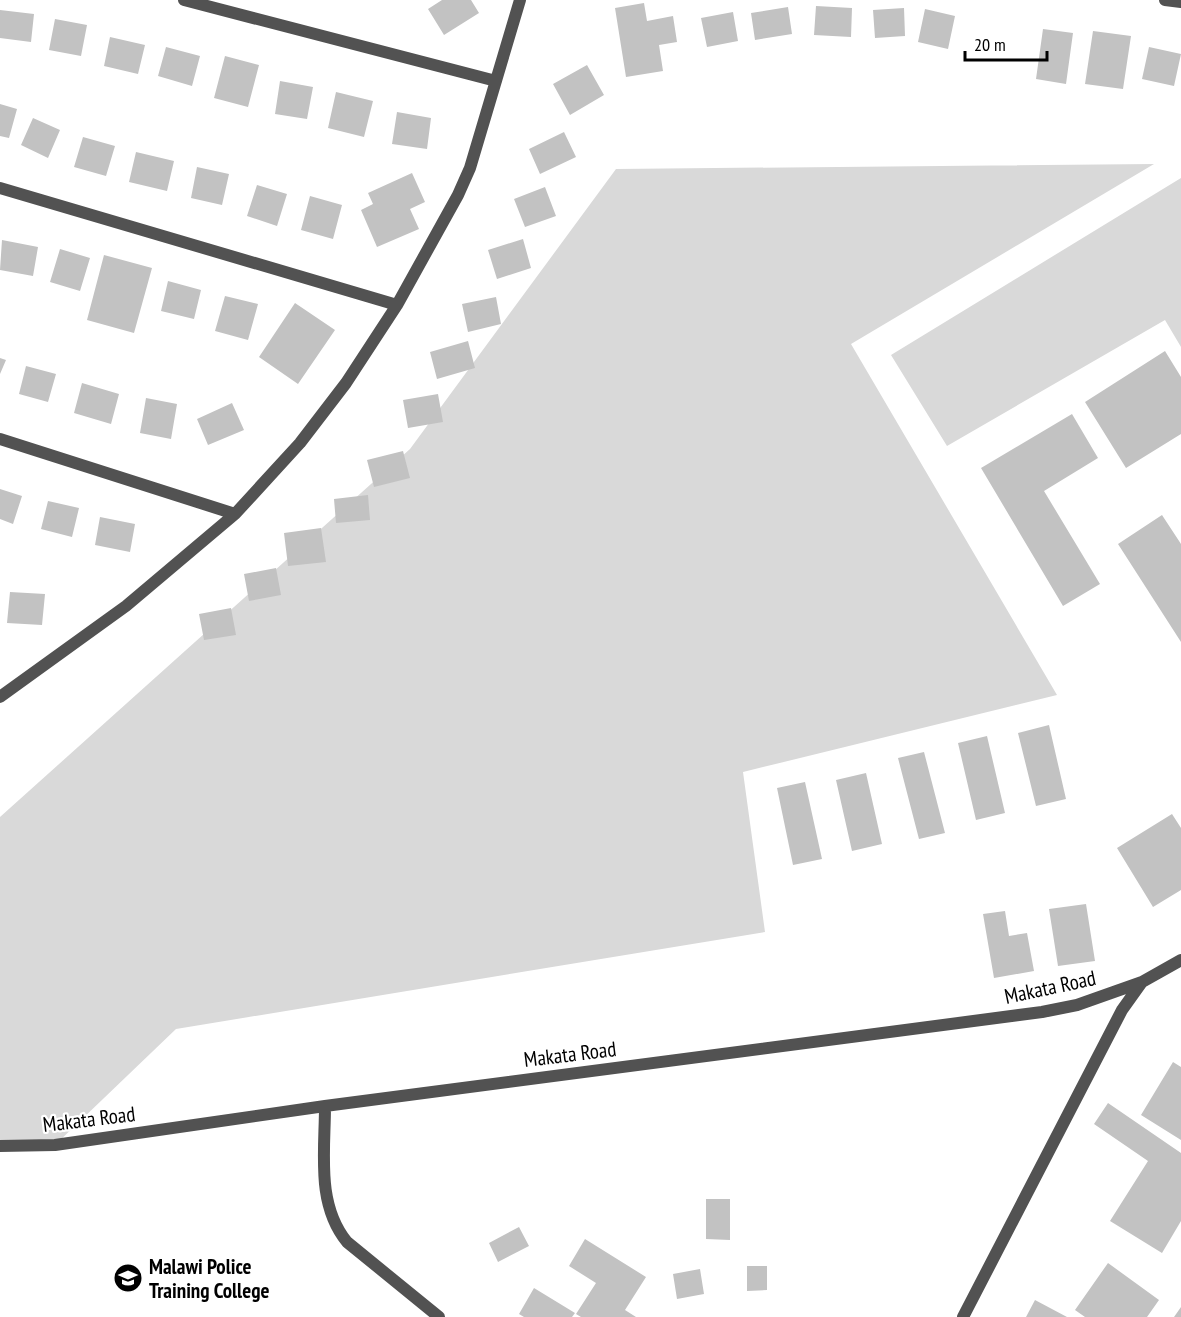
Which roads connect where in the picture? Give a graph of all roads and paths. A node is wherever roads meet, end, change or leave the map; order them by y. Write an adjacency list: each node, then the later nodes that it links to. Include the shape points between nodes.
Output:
1 (184, 0): 5 (street)
2 (520, 0): 5 (street)
3 (1165, 0): 4 (street)
4 (1181, 2)
5 (496, 81): 7 (street, via 470,168)
6 (0, 188): 7 (street)
7 (398, 306): 9 (street, via 324,413)
8 (0, 439): 9 (street)
9 (235, 514): 10 (street, via 126,606)
10 (0, 697)
11 (1181, 960): 12 (street, Makata Road)
12 (1142, 982): 13 (street, Makata Road, via 1077,1005 1042,1012); 16 (street, via 1105,1040)
13 (325, 1106): 14 (street, Makata Road, via 55,1145); 15 (street, via 325,1188 338,1230 347,1242)
14 (0, 1146)
15 (439, 1317)
16 (963, 1317)

